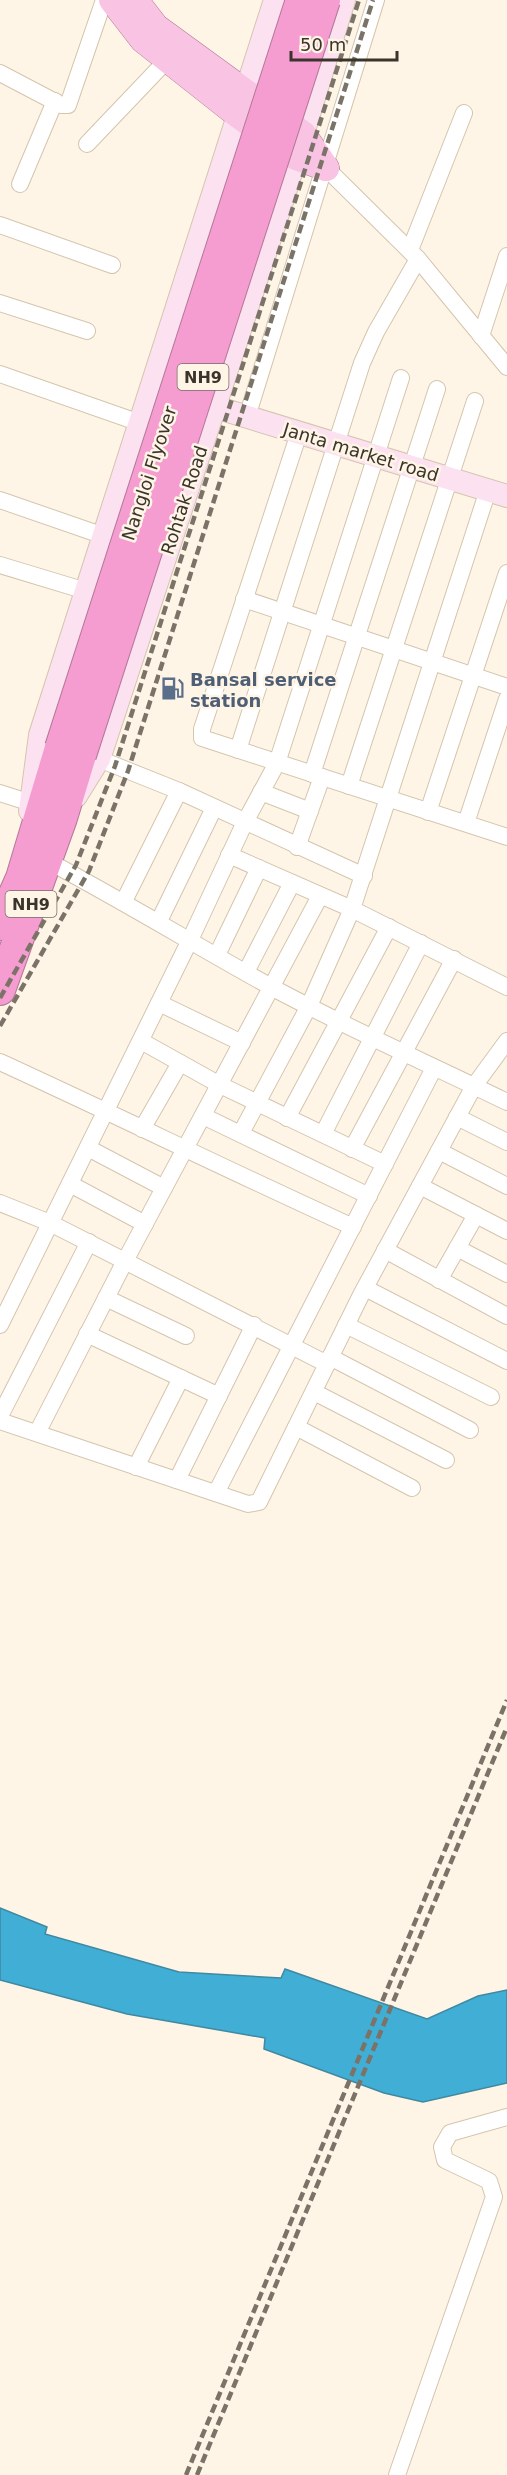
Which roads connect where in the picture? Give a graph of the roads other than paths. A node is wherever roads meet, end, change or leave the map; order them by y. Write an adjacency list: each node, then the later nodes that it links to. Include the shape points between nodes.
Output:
1 (105, 0): 11 (street, via 68,105)
2 (112, 0): 9 (main road, via 143,40)
3 (135, 0): 12 (main road, via 156,27)
4 (275, 0): 12 (street)
5 (301, 0): 54 (highway, Nangloi Flyover / NH9, bridge)
6 (325, 0): 54 (highway, Nangloi Flyover / NH9, bridge)
7 (344, 0): 15 (street, Rohtak Road)
8 (376, 0): 16 (street)
9 (168, 59): 12 (main road); 14 (street)
10 (0, 73): 11 (street)
11 (55, 101): 17 (street)
12 (242, 104): 15 (main road); 32 (street)
13 (464, 113): 19 (street)
14 (87, 144)
15 (300, 146): 16 (main road); 30 (street, Rohtak Road)
16 (326, 168): 19 (street); 31 (street)
17 (20, 184)
18 (0, 225): 21 (street)
19 (414, 255): 24 (street); 34 (street, via 367,350)
20 (507, 256): 24 (street)
21 (112, 265)
22 (0, 303): 23 (street)
23 (87, 331)
24 (481, 336): 25 (street)
25 (507, 366)
26 (0, 375): 32 (street)
27 (400, 378): 35 (street)
28 (437, 389): 36 (street)
29 (475, 401): 37 (street)
30 (215, 407): 31 (street, Janta market road); 54 (street, Rohtak Road)
31 (247, 417): 33 (street, Janta market road)
32 (140, 423): 40 (street)
33 (299, 433): 34 (street, Janta market road); 44 (street)
34 (336, 444): 35 (street, Janta market road); 45 (street)
35 (375, 456): 36 (street, Janta market road); 46 (street)
36 (413, 467): 37 (street, Janta market road); 47 (street)
37 (449, 478): 38 (street, Janta market road); 48 (street)
38 (498, 493): 49 (street)
39 (0, 500): 40 (street)
40 (104, 536): 43 (street)
41 (0, 565): 43 (street)
42 (507, 573): 50 (street)
43 (86, 591): 62 (street, via 40,735)
44 (244, 599): 45 (street); 53 (street, via 201,734 202,738)
45 (284, 613): 46 (street); 53 (street)
46 (320, 625): 47 (street); 55 (street)
47 (357, 637): 48 (street); 56 (street)
48 (393, 649): 49 (street); 57 (street)
49 (433, 663): 50 (street); 61 (street)
50 (474, 676): 51 (street); 65 (street)
51 (507, 687)
52 (507, 699): 68 (street)
53 (238, 750): 55 (street)
54 (80, 754): 58 (street); 72 (highway, Nangloi Flyover / NH9); 75 (highway, Nangloi Flyover / NH9)
55 (277, 763): 56 (street); 59 (street)
56 (317, 776): 57 (street); 64 (street)
57 (350, 786): 61 (street)
58 (179, 791): 63 (street); 78 (street)
59 (261, 792): 64 (street); 67 (street)
60 (0, 793): 62 (street)
61 (389, 799): 65 (street); 74 (street)
62 (31, 803): 75 (street)
63 (214, 808): 67 (street); 80 (street)
64 (310, 811): 70 (street)
65 (429, 812): 68 (street)
66 (507, 818): 69 (street)
67 (244, 822): 70 (street); 71 (street)
68 (466, 824): 69 (street)
69 (504, 836)
70 (297, 847): 74 (street)
71 (230, 855): 73 (street); 83 (street)
72 (46, 860): 78 (street); 90 (highway, NH9)
73 (260, 868): 76 (street); 85 (street)
74 (364, 876): 79 (street)
75 (21, 878): 81 (highway, NH9)
76 (292, 883): 77 (street); 87 (street)
77 (320, 896): 79 (street); 88 (street)
78 (124, 901): 80 (street)
79 (352, 909): 82 (street); 92 (street)
80 (159, 921): 83 (street)
81 (0, 925)
82 (388, 927): 84 (street); 93 (street)
83 (190, 940): 85 (street); 91 (street)
84 (421, 943): 86 (street); 94 (street)
85 (217, 955): 87 (street)
86 (454, 959): 89 (street); 98 (street)
87 (246, 972): 88 (street)
88 (272, 987): 92 (street); 97 (street)
89 (507, 987)
90 (0, 990)
91 (159, 1003): 95 (street); 97 (street)
92 (309, 1006): 93 (street); 104 (street)
93 (340, 1022): 94 (street); 109 (street)
94 (371, 1039): 98 (street); 112 (street)
95 (141, 1041): 100 (street); 106 (street)
96 (507, 1041): 103 (street)
97 (242, 1044): 102 (street)
98 (402, 1053): 101 (street); 115 (street)
99 (0, 1062): 106 (street)
100 (180, 1063): 102 (street); 110 (street)
101 (434, 1068): 103 (street); 118 (street)
102 (220, 1085): 104 (street); 107 (street)
103 (474, 1086): 105 (street); 108 (street)
104 (256, 1102): 109 (street); 111 (street)
105 (507, 1102)
106 (106, 1110): 110 (street); 114 (street)
107 (203, 1116): 111 (street); 116 (street)
108 (457, 1117): 113 (street); 117 (street)
109 (288, 1118): 112 (street)
110 (142, 1129): 116 (street)
111 (241, 1133): 123 (street)
112 (323, 1134): 115 (street)
113 (507, 1142)
114 (88, 1148): 119 (street); 122 (street)
115 (352, 1149): 118 (street)
116 (184, 1150): 122 (street); 128 (street)
117 (438, 1151): 120 (street); 121 (street)
118 (385, 1164): 123 (street)
119 (70, 1184): 126 (street); 127 (street)
120 (420, 1186): 125 (street); 132 (street)
121 (507, 1186)
122 (165, 1188): 127 (street)
123 (369, 1196): 128 (street)
124 (0, 1203): 126 (street)
125 (476, 1215): 129 (street); 131 (street)
126 (50, 1223): 130 (street); 139 (street)
127 (145, 1224): 133 (street)
128 (353, 1227): 144 (street)
129 (507, 1231)
130 (89, 1242): 133 (street); 151 (street)
131 (458, 1248): 134 (street); 135 (street)
132 (385, 1250): 135 (street); 136 (street)
133 (125, 1261): 137 (street); 140 (street)
134 (507, 1274)
135 (439, 1280): 138 (street)
136 (365, 1288): 141 (street); 146 (street)
137 (106, 1298): 142 (street); 143 (street)
138 (507, 1316)
139 (0, 1325)
140 (254, 1325): 144 (street); 149 (street)
141 (346, 1325): 145 (street); 150 (street)
142 (87, 1335): 147 (street); 155 (street)
143 (186, 1336)
144 (292, 1345): 145 (street); 160 (street)
145 (329, 1361): 148 (street); 154 (street)
146 (507, 1361)
147 (180, 1378): 149 (street); 157 (street)
148 (314, 1392): 153 (street); 156 (street)
149 (219, 1396): 158 (street)
150 (491, 1397)
151 (0, 1416)
152 (0, 1420): 155 (street)
153 (296, 1427): 159 (street); 160 (street, via 259,1502 248,1504)
154 (470, 1430)
155 (37, 1433): 157 (street)
156 (446, 1460)
157 (136, 1467): 158 (street)
158 (177, 1480): 160 (street)
159 (412, 1488)
160 (216, 1493)
161 (507, 2117): 162 (street, via 450,2133 442,2147 445,2160 489,2181 494,2197)
162 (397, 2475)

